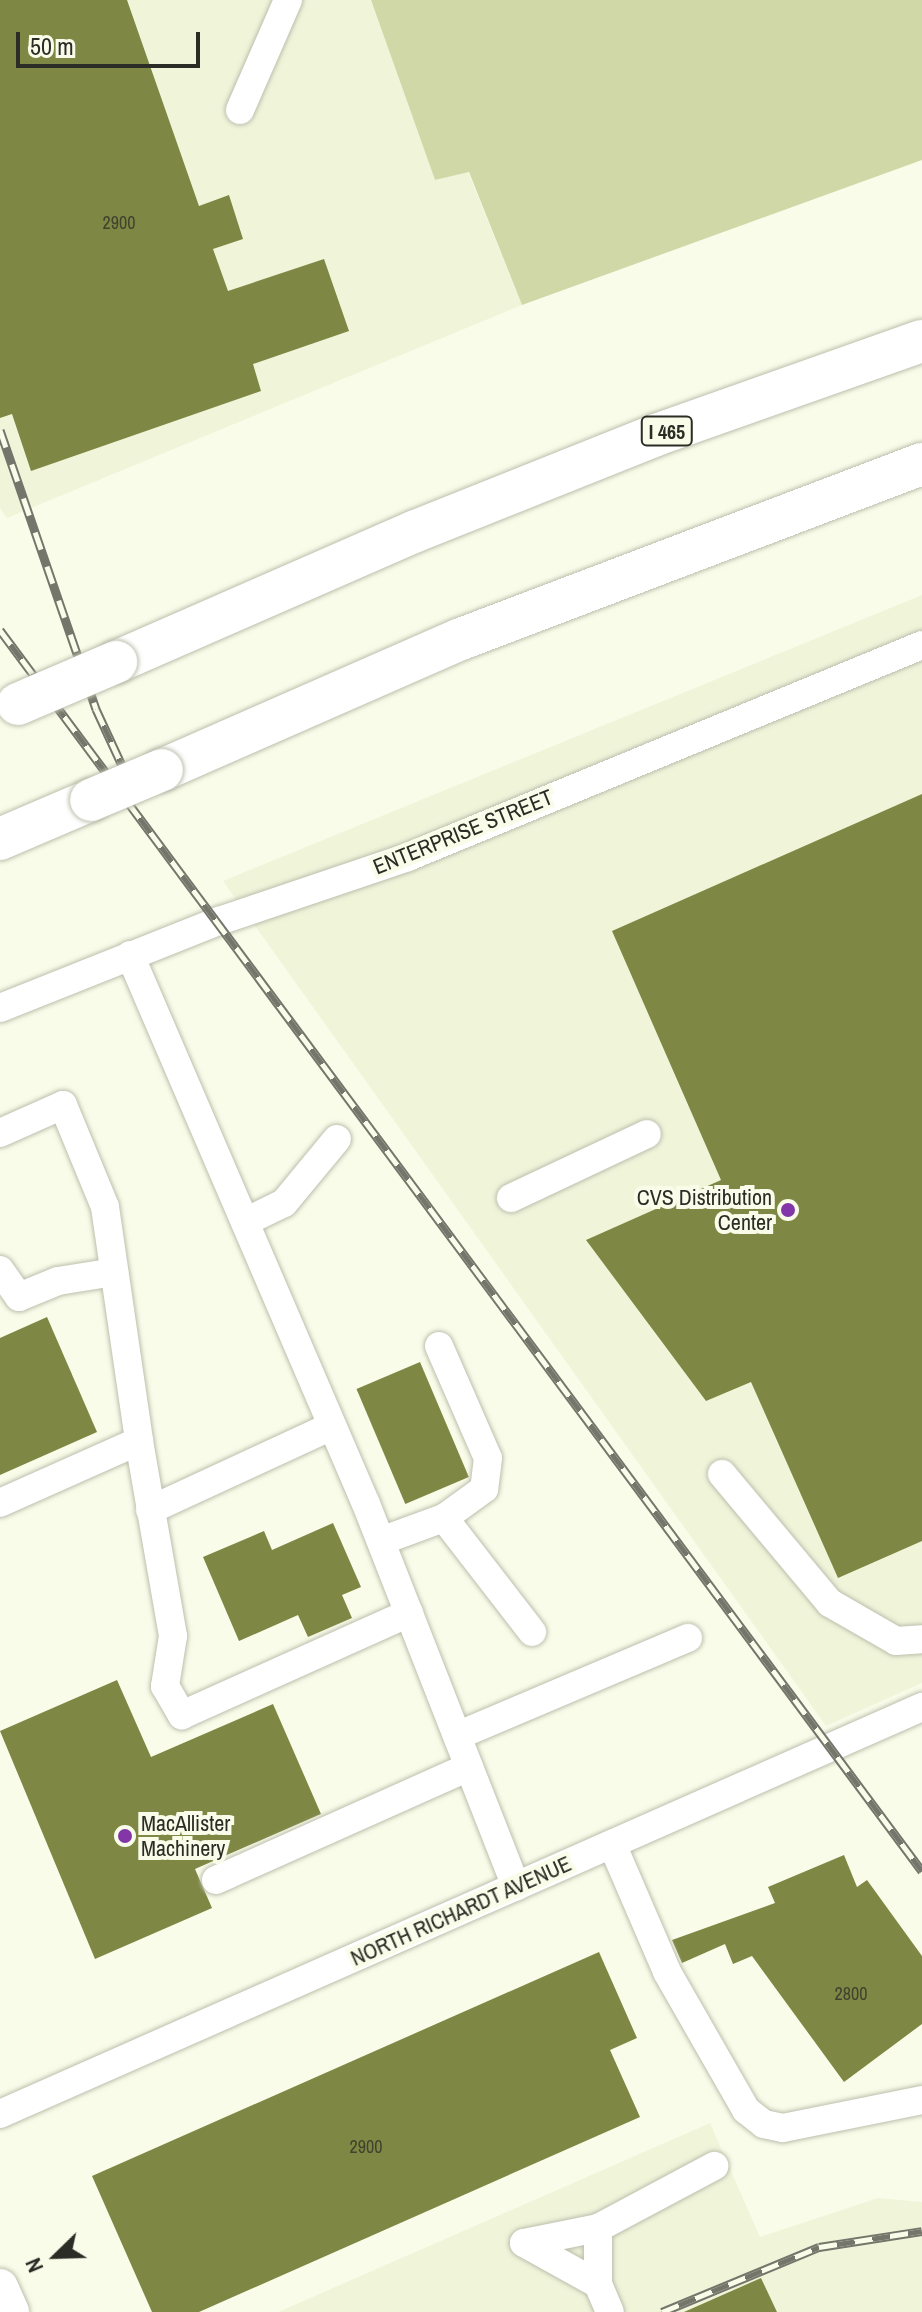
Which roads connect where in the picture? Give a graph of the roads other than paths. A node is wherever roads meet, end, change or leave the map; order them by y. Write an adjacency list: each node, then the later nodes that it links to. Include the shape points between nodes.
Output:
1 (288, 0): 2 (street)
2 (240, 110)
3 (922, 341): 6 (highway, I 465, bridge, via 656,435 416,531)
4 (922, 464): 7 (highway, bridge, via 476,633)
5 (922, 645): 8 (street, ENTERPRISE STREET, via 408,857)
6 (9, 708)
7 (0, 839)
8 (130, 955): 9 (street, ENTERPRISE STREET); 14 (street)
9 (0, 1008)
10 (0, 1133): 16 (street, via 63,1105 105,1207)
11 (647, 1134): 13 (street)
12 (337, 1139): 14 (street, via 284,1203)
13 (511, 1198)
14 (245, 1222): 18 (street)
15 (0, 1270): 16 (street, via 19,1297 58,1281)
16 (114, 1272): 19 (street)
17 (439, 1346): 23 (street, via 488,1458 484,1489)
18 (332, 1426): 22 (street); 24 (street)
19 (139, 1441): 21 (street); 22 (street)
20 (722, 1474): 28 (street, via 830,1603 896,1641)
21 (0, 1503)
22 (150, 1510): 25 (street, via 173,1636 165,1686 182,1715)
23 (444, 1518): 24 (street); 26 (street)
24 (381, 1541): 25 (street)
25 (409, 1613): 30 (street)
26 (532, 1632)
27 (688, 1638): 30 (street)
28 (922, 1639)
29 (922, 1707): 32 (street, NORTH RICHARDT AVENUE)
30 (457, 1736): 31 (street)
31 (469, 1767): 33 (street); 34 (street)
32 (612, 1844): 34 (street, NORTH RICHARDT AVENUE); 35 (street, via 667,1972 746,2110 764,2124 783,2128)
33 (216, 1880)
34 (516, 1887): 36 (street, NORTH RICHARDT AVENUE)
35 (922, 2100)
36 (0, 2114)
37 (714, 2166): 38 (street)
38 (598, 2228): 39 (street); 39 (street, via 524,2243)
39 (598, 2284): 42 (street)
40 (0, 2287): 41 (main road)
41 (11, 2312)
42 (610, 2312)

